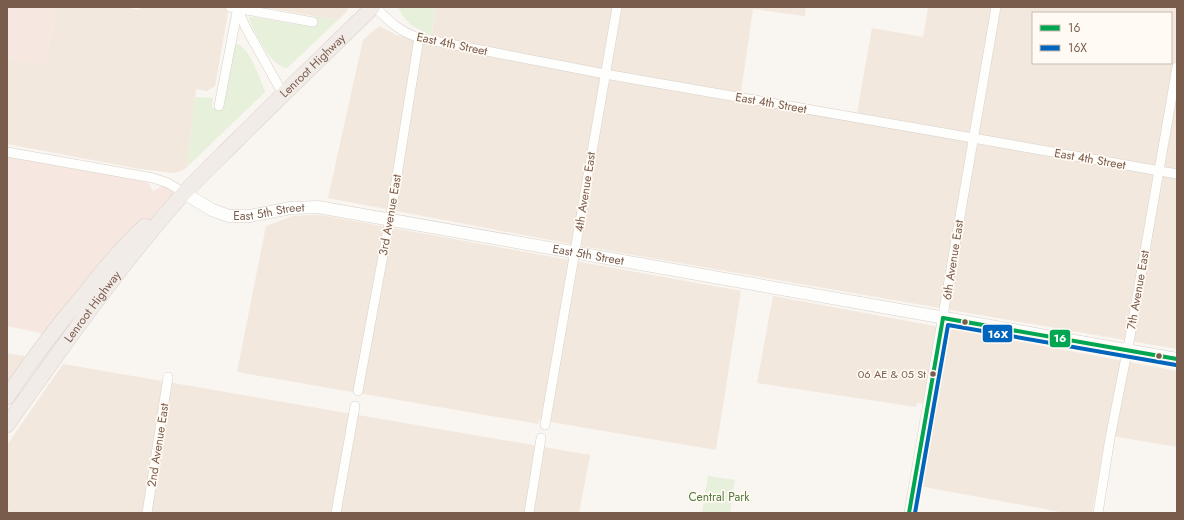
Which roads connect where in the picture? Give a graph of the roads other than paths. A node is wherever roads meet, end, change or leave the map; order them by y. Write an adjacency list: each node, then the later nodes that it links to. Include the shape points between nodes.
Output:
1 (235, 7): 5 (street); 9 (street); 10 (street)
2 (374, 7): 6 (street, East 4th Street, via 400,30); 9 (highway, Lenroot Highway)
3 (617, 7): 8 (street, 4th Avenue East)
4 (996, 7): 11 (street, 6th Avenue East)
5 (312, 22)
6 (419, 38): 8 (street, East 4th Street); 16 (street, 3rd Avenue East)
7 (1177, 67): 13 (street, 7th Avenue East)
8 (605, 74): 11 (street, East 4th Street); 17 (street, 4th Avenue East)
9 (283, 94): 15 (highway, Lenroot Highway)
10 (219, 106)
11 (973, 138): 13 (street, East 4th Street); 18 (street, 6th Avenue East)
12 (7, 152): 15 (street, East 5th Street, via 149,177 168,183)
13 (1159, 171): 14 (street, East 4th Street); 19 (street, 7th Avenue East)
14 (1177, 174)
15 (184, 193): 16 (street, East 5th Street, via 212,210 229,216 250,216 291,208 318,207); 23 (highway, Lenroot Highway, via 134,236 103,271 41,346); 25 (highway, Lenroot Highway, via 106,287)
16 (390, 219): 17 (street, East 5th Street); 22 (street, 3rd Avenue East)
17 (575, 253): 18 (street, East 5th Street); 26 (street, 4th Avenue East)
18 (943, 318): 19 (street, East 5th Street); 31 (street, 6th Avenue East)
19 (1128, 350): 20 (street, East 5th Street); 32 (street, 7th Avenue East)
20 (1177, 359)
21 (168, 376): 28 (street, 2nd Avenue East)
22 (358, 391)
23 (7, 397)
24 (355, 406): 29 (street)
25 (7, 425)
26 (545, 425)
27 (541, 438): 30 (street)
28 (147, 513)
29 (336, 513)
30 (529, 513)
31 (909, 513)
32 (1098, 513)

